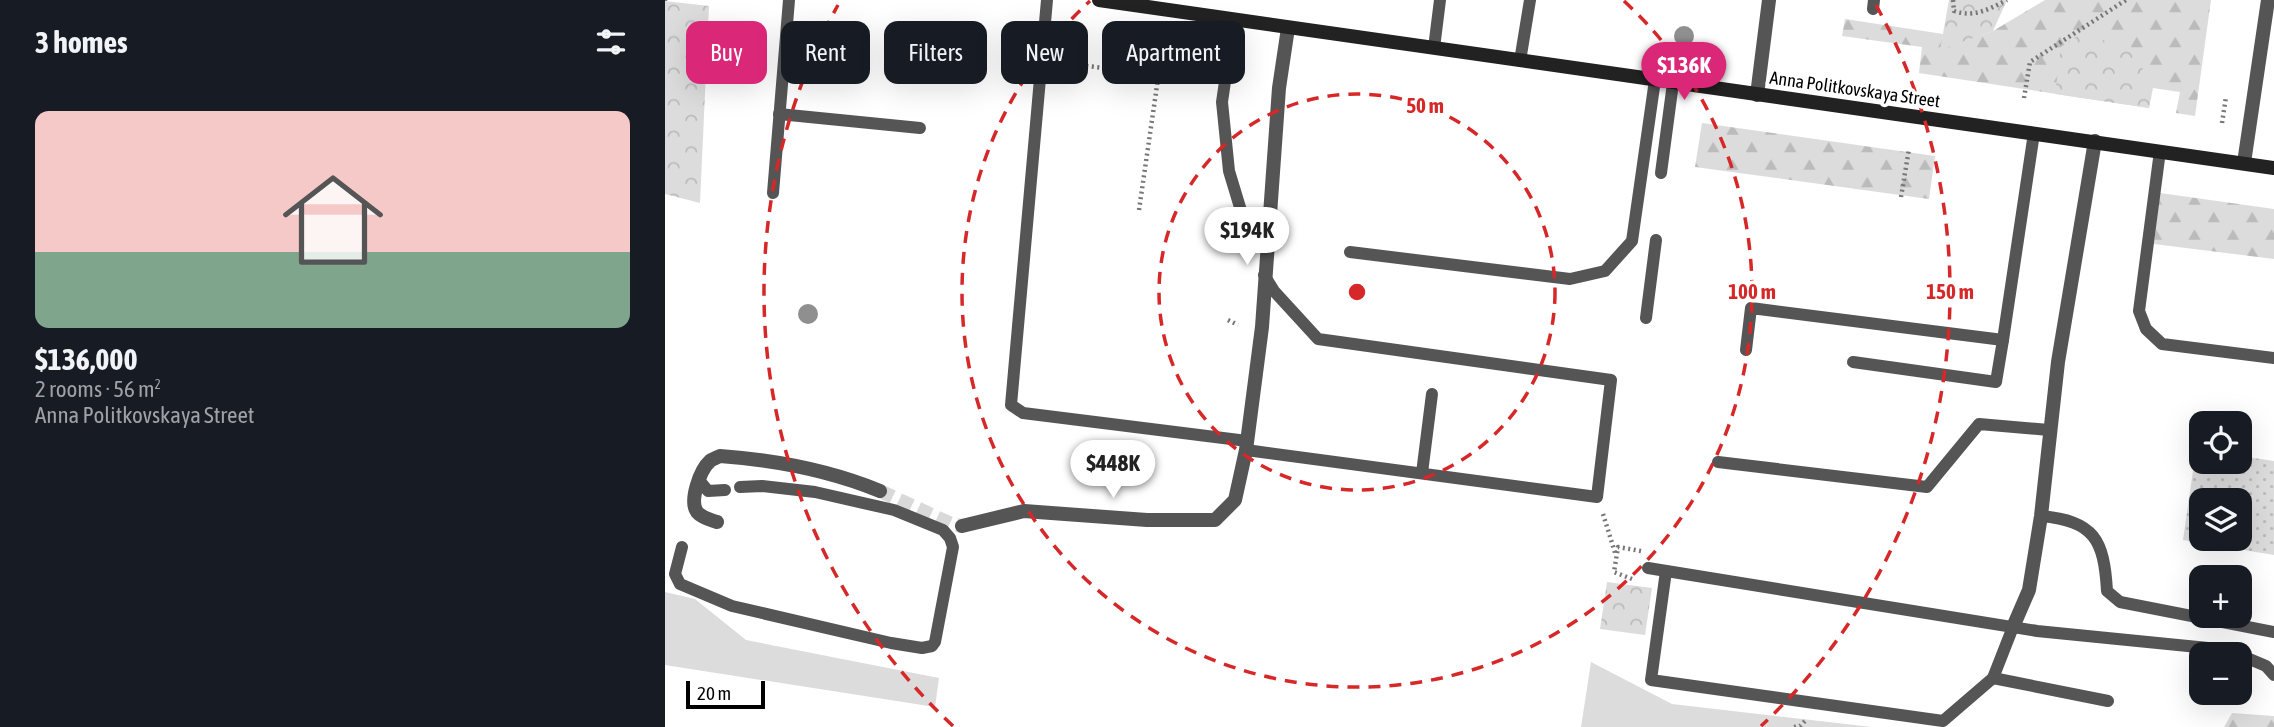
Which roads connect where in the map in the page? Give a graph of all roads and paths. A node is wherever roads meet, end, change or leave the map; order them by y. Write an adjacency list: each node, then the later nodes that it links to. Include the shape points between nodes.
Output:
1 (789, 0): 25 (lane)
2 (1047, 0): 13 (lane)
3 (1099, 0): 11 (street, Anna Politkovskaya Street)
4 (1440, 0): 15 (lane)
5 (1529, 0): 17 (lane)
6 (1769, 0): 22 (street)
7 (1953, 0): 8 (path, via 1954,11 1965,15)
8 (2007, 0)
9 (2125, 0): 24 (path, via 2030,62)
10 (2268, 0): 16 (street)
11 (1175, 6): 12 (street, Anna Politkovskaya Street)
12 (1234, 20): 14 (street, Anna Politkovskaya Street); 38 (lane, via 1222,102 1229,171)
13 (1045, 21)
14 (1288, 28): 15 (street, Anna Politkovskaya Street); 41 (street)
15 (1434, 48): 17 (street, Anna Politkovskaya Street)
16 (2268, 50): 32 (street)
17 (1520, 61): 18 (street, Anna Politkovskaya Street)
18 (1655, 80): 19 (street, Anna Politkovskaya Street); 40 (lane, via 1632,241 1605,271 1570,279)
19 (1673, 83): 22 (street, Anna Politkovskaya Street); 34 (lane)
20 (1040, 84): 51 (lane, via 1011,405 1023,413)
21 (1158, 84): 37 (path)
22 (1757, 94): 28 (street, Anna Politkovskaya Street)
23 (2226, 97): 26 (path)
24 (2024, 98)
25 (779, 114): 27 (lane); 35 (lane)
26 (2222, 123)
27 (920, 128)
28 (2033, 133): 29 (street, Anna Politkovskaya Street); 45 (lane)
29 (2095, 142): 31 (street, Anna Politkovskaya Street); 50 (street)
30 (1909, 149): 36 (path)
31 (2160, 151): 32 (street, Anna Politkovskaya Street); 47 (lane, via 2139,311 2146,329 2162,344)
32 (2244, 163): 33 (street, Anna Politkovskaya Street)
33 (2274, 168)
34 (1661, 173)
35 (773, 193)
36 (1901, 197)
37 (1139, 210)
38 (1242, 214)
39 (1656, 240): 42 (lane)
40 (1350, 252)
41 (1264, 275): 51 (street); 58 (lane, via 1318,339 1611,380 1600,432)
42 (1646, 318)
43 (1228, 320): 44 (path)
44 (1238, 325)
45 (2003, 340): 46 (lane, via 1751,308); 48 (lane, via 1996,382)
46 (1746, 350)
47 (2274, 358)
48 (1853, 362)
49 (1432, 394): 53 (lane)
50 (2049, 430): 52 (lane, via 1979,424 1927,487); 59 (street)
51 (1247, 446): 53 (lane); 61 (street, via 1235,500 1215,520 1024,511)
52 (1719, 462)
53 (1422, 473): 58 (lane)
54 (699, 480): 56 (lane, via 708,491); 57 (street, via 711,460 720,456 815,469); 60 (street, via 697,512)
55 (740, 486): 62 (lane, via 815,492 894,510 943,530 953,547 932,646 891,643 732,606 680,584 675,574)
56 (725, 490)
57 (880, 491)
58 (1597, 497): 63 (path)
59 (2041, 516): 66 (street, via 2029,590); 67 (lane, via 2081,524 2100,546 2107,591 2120,603)
60 (717, 522)
61 (962, 526)
62 (682, 547)
63 (1616, 557)
64 (1648, 568): 65 (lane)
65 (1666, 571): 66 (lane); 71 (lane, via 1651,680 1943,721)
66 (2013, 627): 68 (lane); 71 (lane)
67 (2274, 632)
68 (2189, 646)
69 (2252, 661): 70 (lane)
70 (2271, 669)
71 (1993, 678): 72 (lane)
72 (2108, 701)

